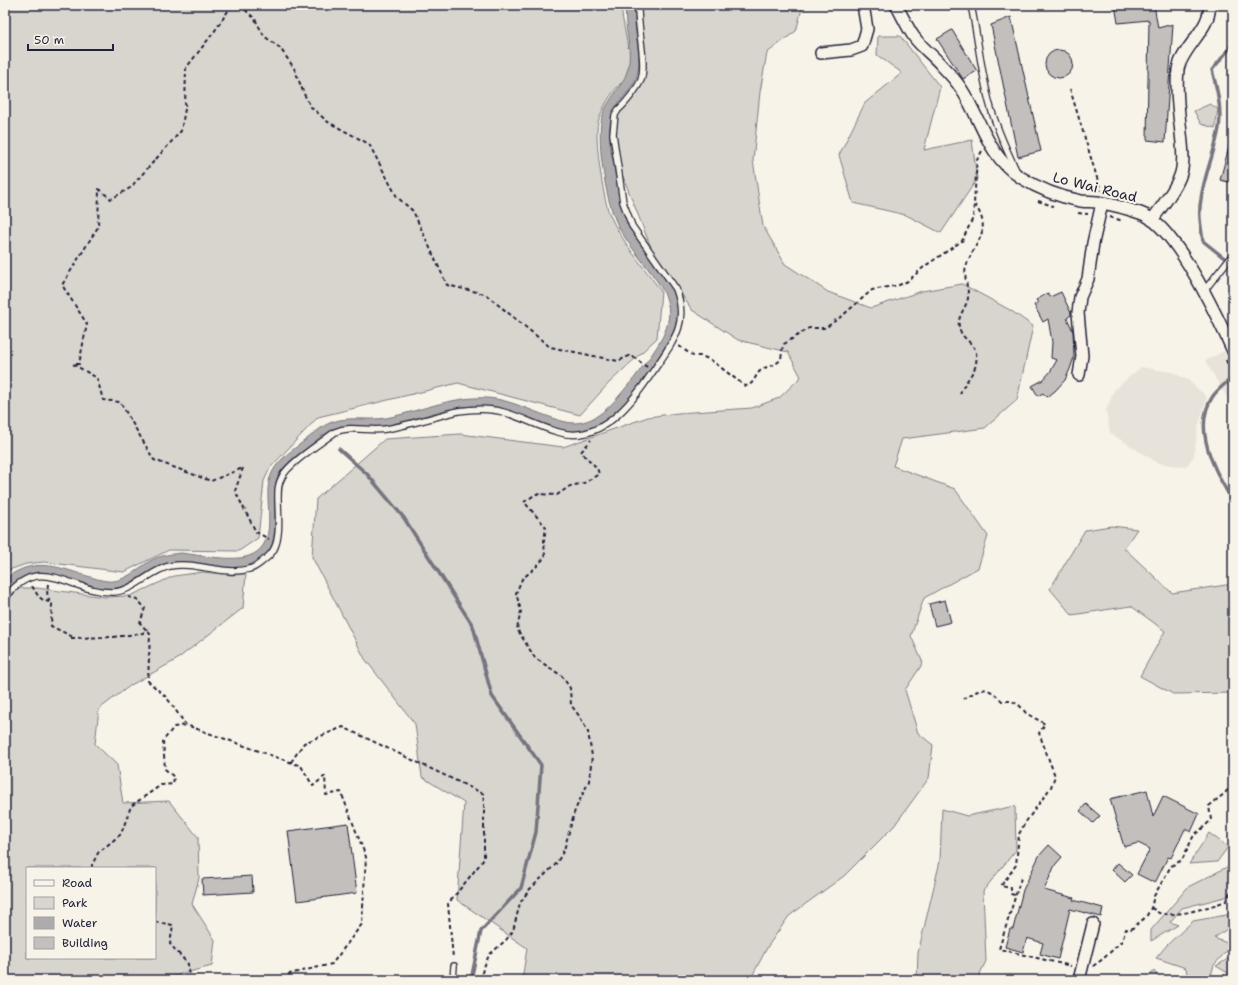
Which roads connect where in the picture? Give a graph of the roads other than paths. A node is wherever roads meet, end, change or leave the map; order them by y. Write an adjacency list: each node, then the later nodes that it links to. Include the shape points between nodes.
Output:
1 (638, 5): 14 (lane, via 642,75 640,82 615,115 613,142 623,202 632,226 676,289 681,314 673,342 629,403 602,428 590,432 567,434 503,412 479,409 458,411 387,428 340,430 289,467 283,475 278,488 278,529 274,550 256,567 234,571 170,566 132,587 113,592 100,591 47,576 36,576 19,583)
2 (863, 5): 6 (street, via 867,29 862,46 851,50)
3 (896, 5): 7 (street, Lo Wai Road, via 914,37 962,89 989,144 1002,162)
4 (970, 5): 7 (lane, via 990,105)
5 (1209, 5): 9 (street, via 1210,11 1201,30 1178,69 1183,161 1181,175 1174,190)
6 (821, 53)
7 (1019, 176): 8 (street, Lo Wai Road, via 1063,197 1082,201)
8 (1102, 199): 9 (street, Lo Wai Road, via 1142,213); 13 (street, via 1088,279 1080,296 1078,313 1082,356)
9 (1152, 220): 11 (street, Lo Wai Road, via 1176,246)
10 (1233, 254): 11 (lane)
11 (1204, 291): 12 (street, Lo Wai Road)
12 (1229, 354)
13 (1079, 375)
14 (5, 598)
15 (1093, 924): 18 (street)
16 (454, 966): 17 (lane)
17 (453, 980)
18 (1079, 980)

